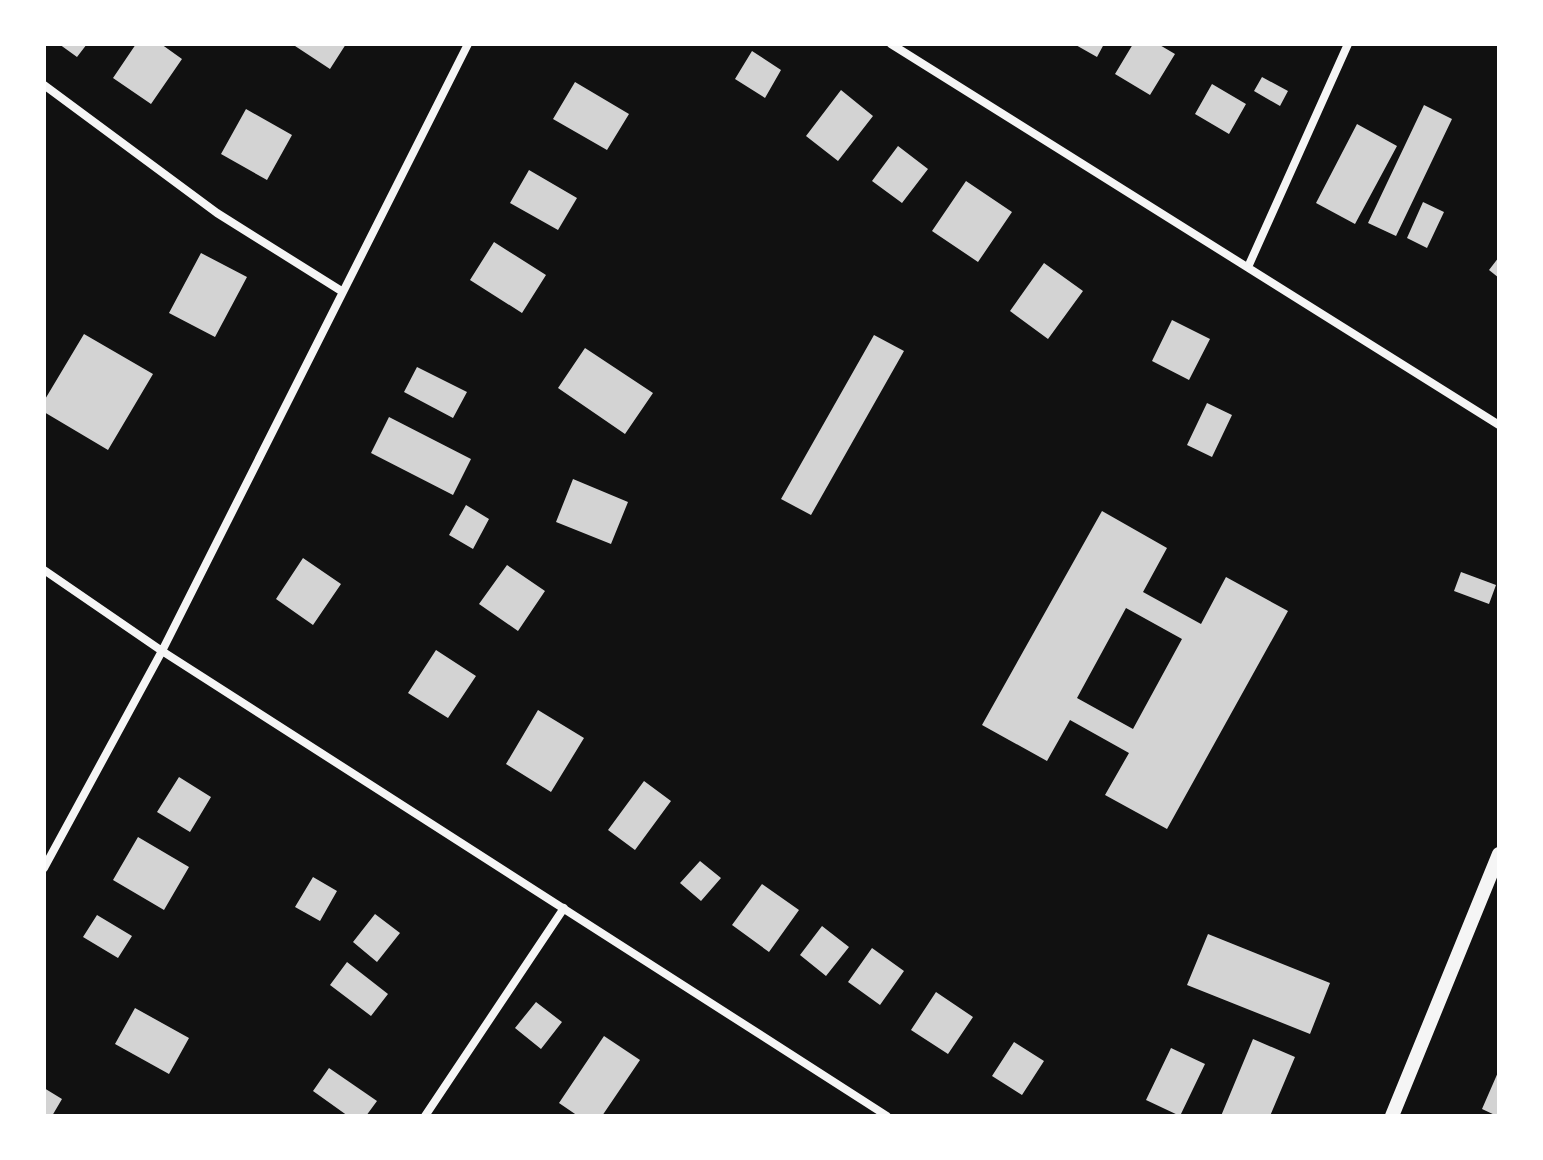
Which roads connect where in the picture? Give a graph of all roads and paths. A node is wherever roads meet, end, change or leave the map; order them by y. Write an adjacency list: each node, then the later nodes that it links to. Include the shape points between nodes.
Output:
1 (468, 44): 6 (street)
2 (891, 44): 5 (street)
3 (1348, 44): 5 (street)
4 (44, 85): 6 (street, via 217,213)
5 (1248, 267): 7 (street)
6 (343, 292): 9 (street)
7 (1499, 425)
8 (44, 570): 9 (street)
9 (162, 651): 11 (street); 12 (street)
10 (1497, 864): 15 (street)
11 (44, 868)
12 (564, 908): 13 (street); 14 (street)
13 (425, 1116)
14 (887, 1116)
15 (1392, 1116)

